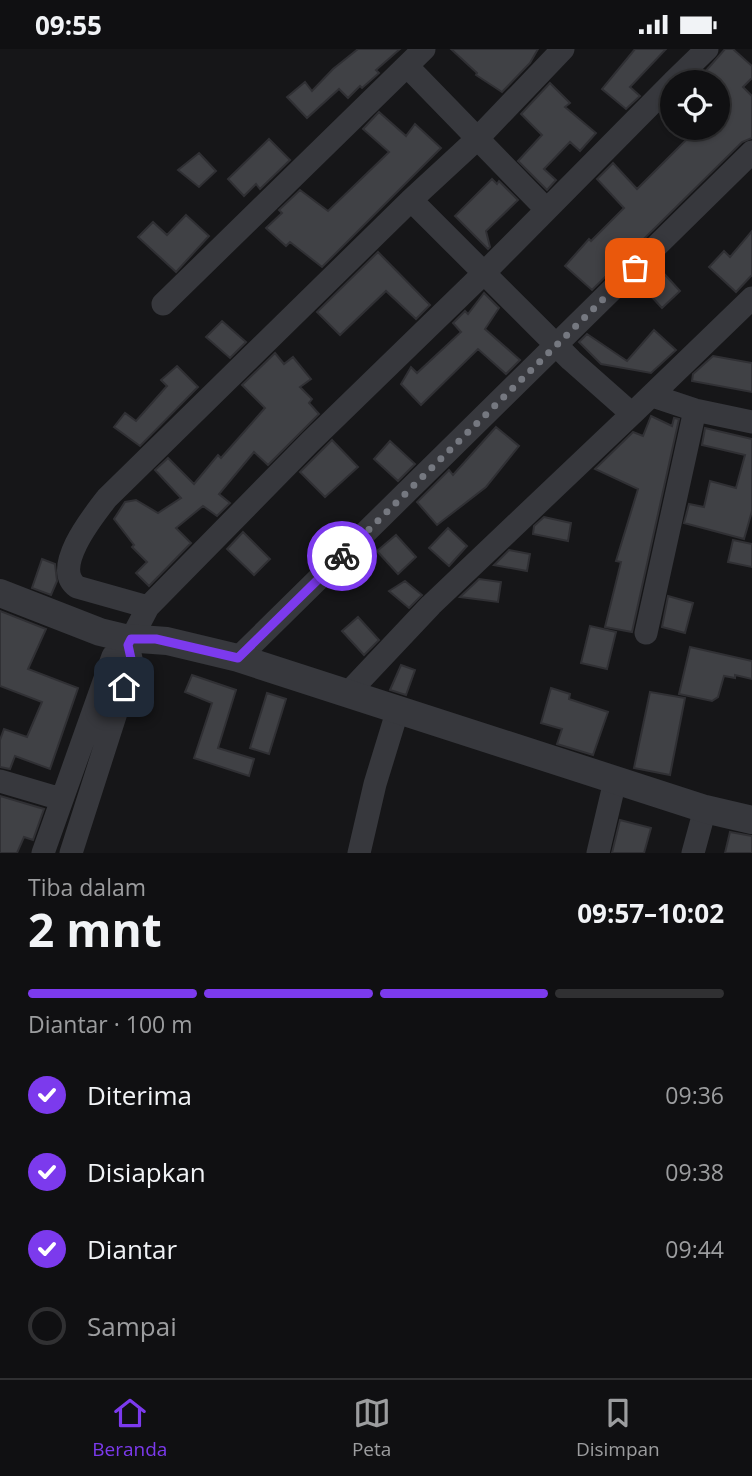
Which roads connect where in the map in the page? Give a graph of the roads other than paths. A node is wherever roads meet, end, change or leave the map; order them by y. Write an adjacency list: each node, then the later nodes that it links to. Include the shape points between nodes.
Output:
1 (424, 49): 4 (street)
2 (563, 49): 7 (street)
3 (707, 49): 5 (street)
4 (407, 66): 7 (street); 13 (street)
5 (686, 70)
6 (660, 96): 10 (street)
7 (477, 139): 9 (street); 10 (street)
8 (752, 152): 14 (street)
9 (411, 200): 11 (street); 20 (street, via 107,498 83,529 68,573 70,582)
10 (546, 209): 11 (street)
11 (485, 272): 14 (street); 20 (street)
12 (752, 298): 15 (street)
13 (163, 304)
14 (557, 345): 17 (street); 23 (street)
15 (653, 396): 16 (street); 17 (street)
16 (695, 410): 18 (street); 21 (street)
17 (632, 414): 24 (street, via 431,605)
18 (752, 422)
19 (0, 593): 22 (street)
20 (148, 607): 22 (street)
21 (646, 633)
22 (130, 642): 23 (street, via 156,639); 28 (street, via 113,656); 32 (street, via 132,663)
23 (238, 658): 24 (street)
24 (348, 693): 25 (street)
25 (398, 709): 27 (street); 33 (street)
26 (0, 781): 28 (street)
27 (615, 781): 29 (street); 34 (street)
28 (61, 799): 31 (street)
29 (705, 809): 30 (street); 35 (street)
30 (752, 820)
31 (43, 853)
32 (71, 853)
33 (359, 853)
34 (598, 853)
35 (693, 853)

